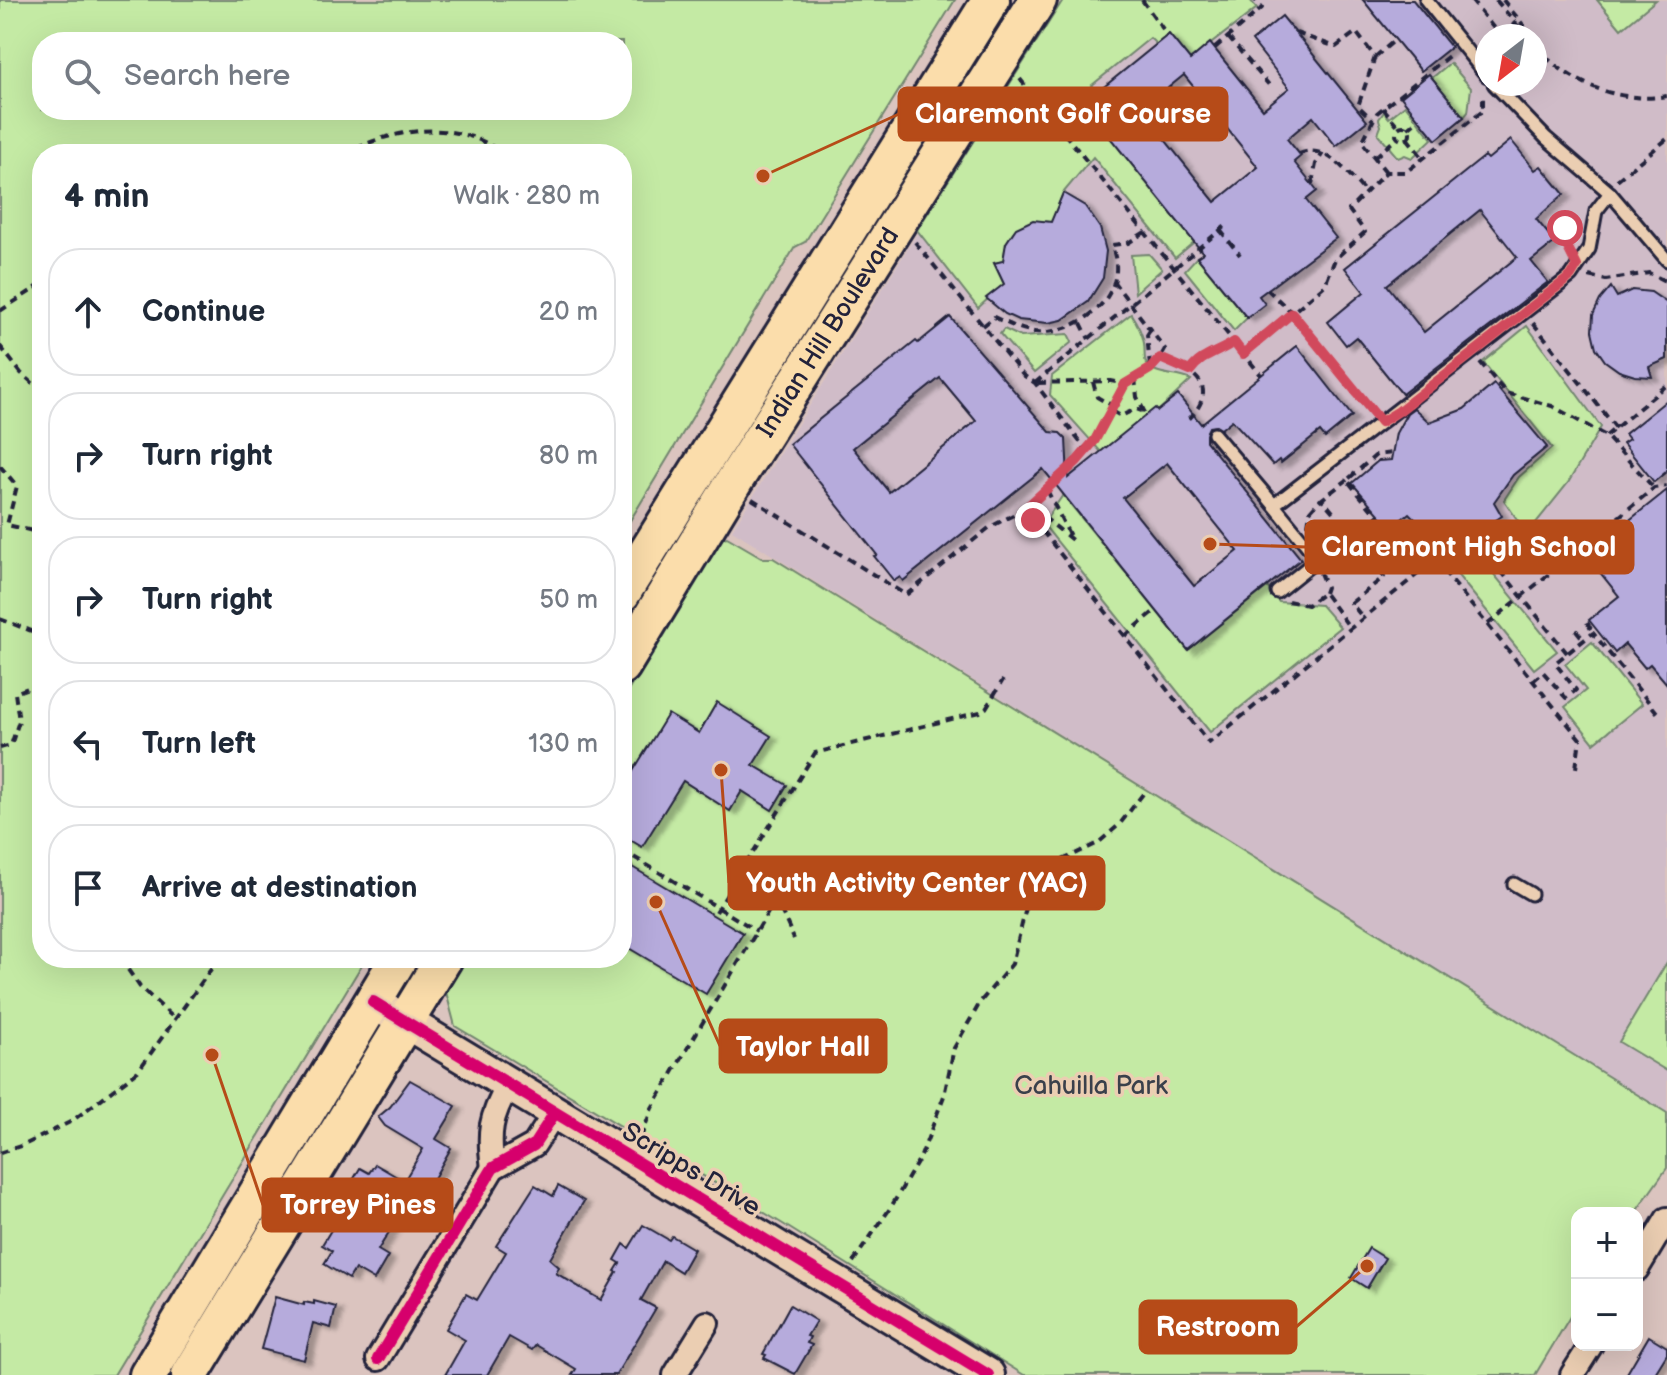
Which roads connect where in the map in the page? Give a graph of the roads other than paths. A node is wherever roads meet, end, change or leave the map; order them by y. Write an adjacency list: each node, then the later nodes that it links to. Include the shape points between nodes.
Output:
1 (991, 0): 10 (main road, Indian Hill Boulevard)
2 (1038, 0): 12 (main road, Indian Hill Boulevard)
3 (1426, 0): 4 (lane)
4 (1475, 65)
5 (1502, 96): 6 (lane)
6 (1610, 193): 7 (lane); 9 (lane, via 1596,211 1589,249 1571,276)
7 (1667, 260)
8 (1214, 434): 9 (lane)
9 (1274, 505): 11 (lane, via 1318,559)
10 (632, 577)
11 (1277, 592)
12 (632, 650)
13 (1514, 884): 14 (lane)
14 (1531, 894)
15 (393, 968): 17 (main road)
16 (438, 968): 18 (main road)
17 (373, 1002): 18 (street, Scripps Drive); 28 (main road)
18 (406, 1022): 19 (street, Scripps Drive); 29 (main road)
19 (508, 1086): 20 (street, Scripps Drive); 21 (street, via 495,1108 489,1137)
20 (554, 1114): 21 (street, via 534,1145); 27 (street, Scripps Drive)
21 (493, 1168): 26 (street)
22 (1667, 1219): 23 (street)
23 (1643, 1259)
24 (707, 1323): 30 (street)
25 (1587, 1351): 31 (street)
26 (378, 1359)
27 (983, 1374)
28 (148, 1375)
29 (190, 1375)
30 (675, 1375)
31 (1572, 1375)

